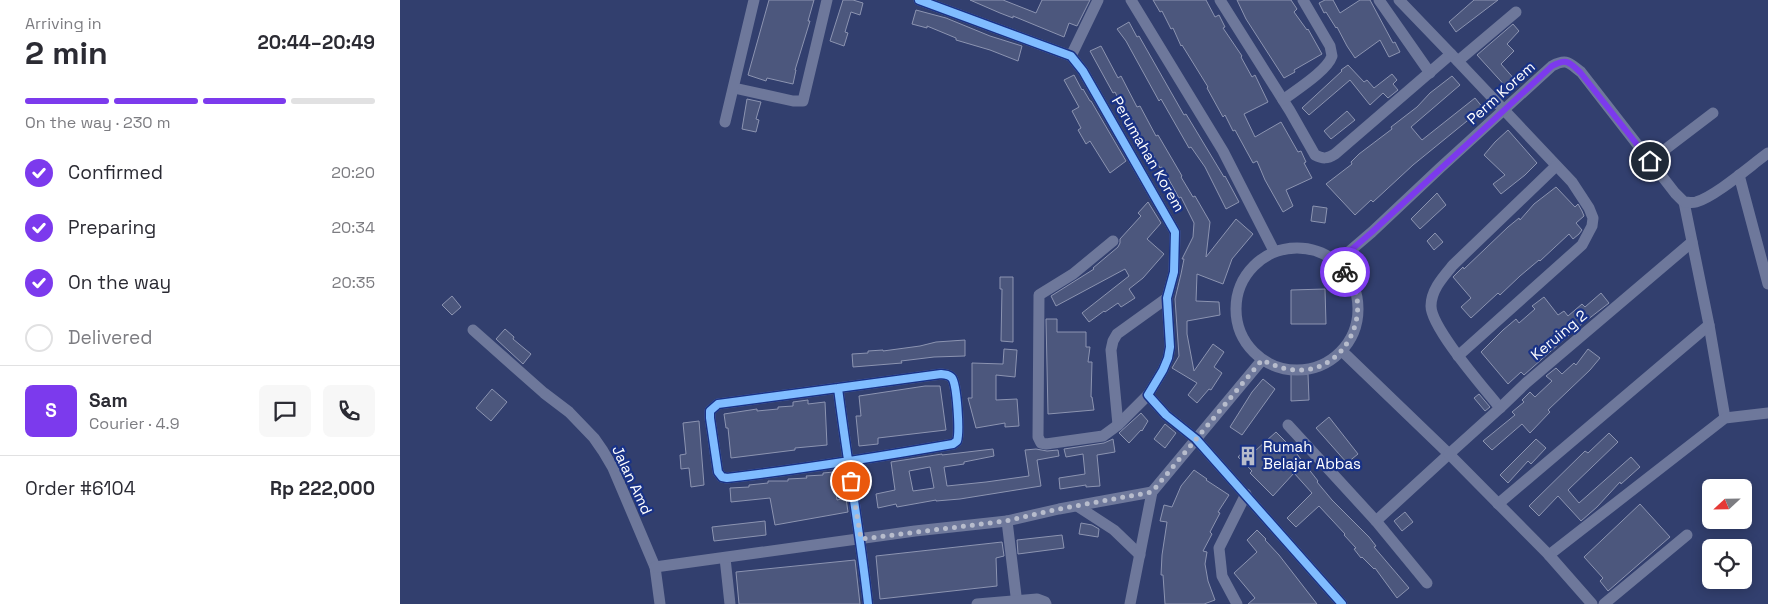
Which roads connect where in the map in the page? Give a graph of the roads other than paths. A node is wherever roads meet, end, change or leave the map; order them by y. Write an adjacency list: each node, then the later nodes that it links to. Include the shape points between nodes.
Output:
1 (754, 0): 14 (street)
2 (827, 0): 14 (street, via 803,101)
3 (919, 0): 11 (street)
4 (1098, 0): 11 (street)
5 (1131, 0): 26 (street, via 1224,151)
6 (1220, 0): 15 (street)
7 (1304, 0): 15 (street, via 1330,46 1332,56 1324,68)
8 (1379, 0): 13 (street)
9 (1403, 1): 12 (street)
10 (1516, 12): 12 (street)
11 (1071, 56): 29 (street, Perumahan Korem, via 1084,71 1175,232 1174,272)
12 (1454, 57): 13 (street); 16 (street)
13 (1430, 73): 15 (street, via 1330,158 1315,156)
14 (734, 88): 18 (street)
15 (1283, 100)
16 (1504, 111): 20 (street, Perm Korem, via 1552,66 1561,61 1569,62); 21 (street); 27 (street, Perm Korem)
17 (1713, 113): 20 (street)
18 (726, 122)
19 (1768, 153): 22 (street)
20 (1650, 161): 23 (street, Perm Korem)
21 (1556, 166): 33 (street, via 1438,282 1431,305 1433,318); 33 (street, via 1572,182 1589,208 1592,226 1582,245)
22 (1739, 175): 23 (street, via 1701,200); 28 (street)
23 (1684, 202): 25 (street)
24 (1113, 241): 40 (street, Perumahan Korem, via 1074,274 1039,295 1038,437 1041,443 1046,444 1103,436)
25 (1692, 242): 30 (street); 37 (street, Keruing 2)
26 (1274, 251): 27 (street, via 1296,247 1318,251); 34 (street, via 1255,263 1242,280 1236,302 1237,324 1246,344)
27 (1337, 262): 32 (street, via 1350,277 1357,296 1358,316)
28 (1768, 284)
29 (1168, 298): 36 (street, Perumahan Korem, via 1168,358); 40 (street, via 1113,340 1111,350)
30 (1709, 325): 39 (street); 47 (street)
31 (473, 330): 56 (street, Jalan Amd, via 569,412 594,438 613,468)
32 (1342, 352): 34 (street, via 1324,364 1303,370 1282,369); 43 (street)
33 (1458, 356): 37 (street)
34 (1262, 360): 42 (street)
35 (838, 388): 44 (street); 44 (street, via 941,374 954,380 957,441); 44 (street, via 723,404 713,407 710,418 718,472 722,477)
36 (1148, 396): 40 (street, Perumahan Korem); 42 (street)
37 (1500, 408): 43 (street, Keruing 2)
38 (1768, 413): 39 (street)
39 (1725, 418): 54 (street)
40 (1118, 425)
41 (1288, 425): 50 (street)
42 (1196, 439): 45 (street); 46 (street)
43 (1448, 454): 47 (street); 50 (street, Keruing 2)
44 (847, 462): 52 (street)
45 (1152, 492): 48 (street); 53 (street)
46 (1246, 494): 65 (street, via 1220,548 1222,576); 66 (street)
47 (1498, 504): 54 (street)
48 (1077, 506): 49 (street); 53 (street, via 1114,530)
49 (1006, 521): 52 (street); 58 (street)
50 (1376, 521): 57 (street)
51 (1687, 535): 68 (street)
52 (861, 539): 55 (street); 61 (street)
53 (1140, 555): 64 (street)
54 (1549, 555): 67 (street)
55 (726, 558): 56 (street); 60 (street)
56 (655, 567): 59 (street, Jalan Amd)
57 (1427, 583)
58 (1017, 602): 62 (street); 63 (street, via 1037,599)
59 (660, 604)
60 (730, 604)
61 (868, 604)
62 (977, 604)
63 (1046, 604)
64 (1130, 604)
65 (1237, 604)
66 (1342, 604)
67 (1592, 604)
68 (1604, 604)

